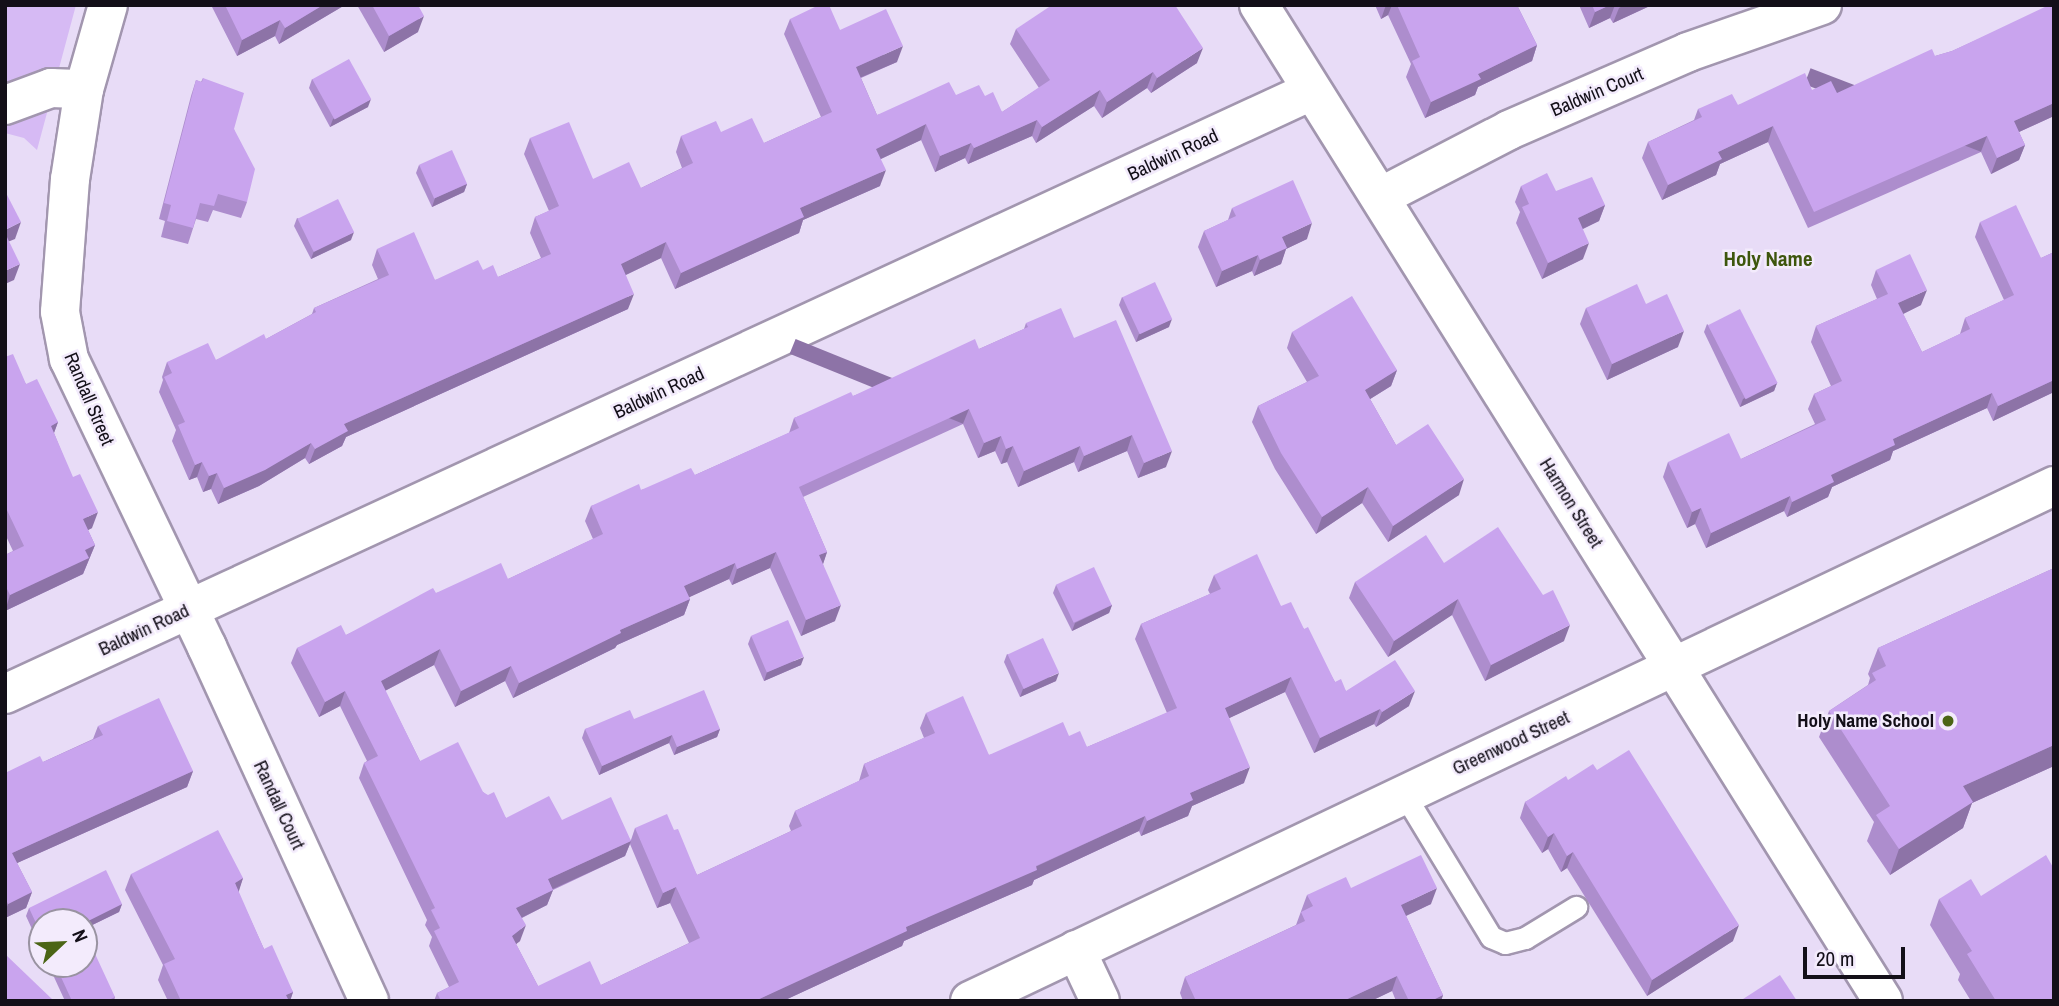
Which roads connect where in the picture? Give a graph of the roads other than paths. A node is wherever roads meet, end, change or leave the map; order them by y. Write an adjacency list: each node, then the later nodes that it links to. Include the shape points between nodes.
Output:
1 (108, 5): 4 (street, Randall Street)
2 (1259, 5): 5 (street, Harmon Street)
3 (1822, 5): 7 (street, Baldwin Court, via 1756,26 1626,79 1509,130)
4 (84, 89): 6 (street, via 51,88); 9 (street, Randall Street, via 61,264 62,333 82,391)
5 (1311, 91): 7 (street, Harmon Street); 9 (street, Baldwin Road)
6 (5, 105)
7 (1380, 197): 10 (street, Harmon Street)
8 (2054, 486): 10 (street, Greenwood Street)
9 (189, 610): 11 (street, Baldwin Road); 15 (street, Randall Court)
10 (1674, 667): 12 (street, Greenwood Street); 18 (street, Harmon Street)
11 (5, 694)
12 (1404, 794): 13 (lane, via 1491,937 1505,943 1525,938); 14 (street, Greenwood Street)
13 (1576, 907)
14 (1076, 950): 16 (street, Greenwood Street); 17 (street)
15 (369, 1001)
16 (970, 1001)
17 (1100, 1001)
18 (1883, 1001)

